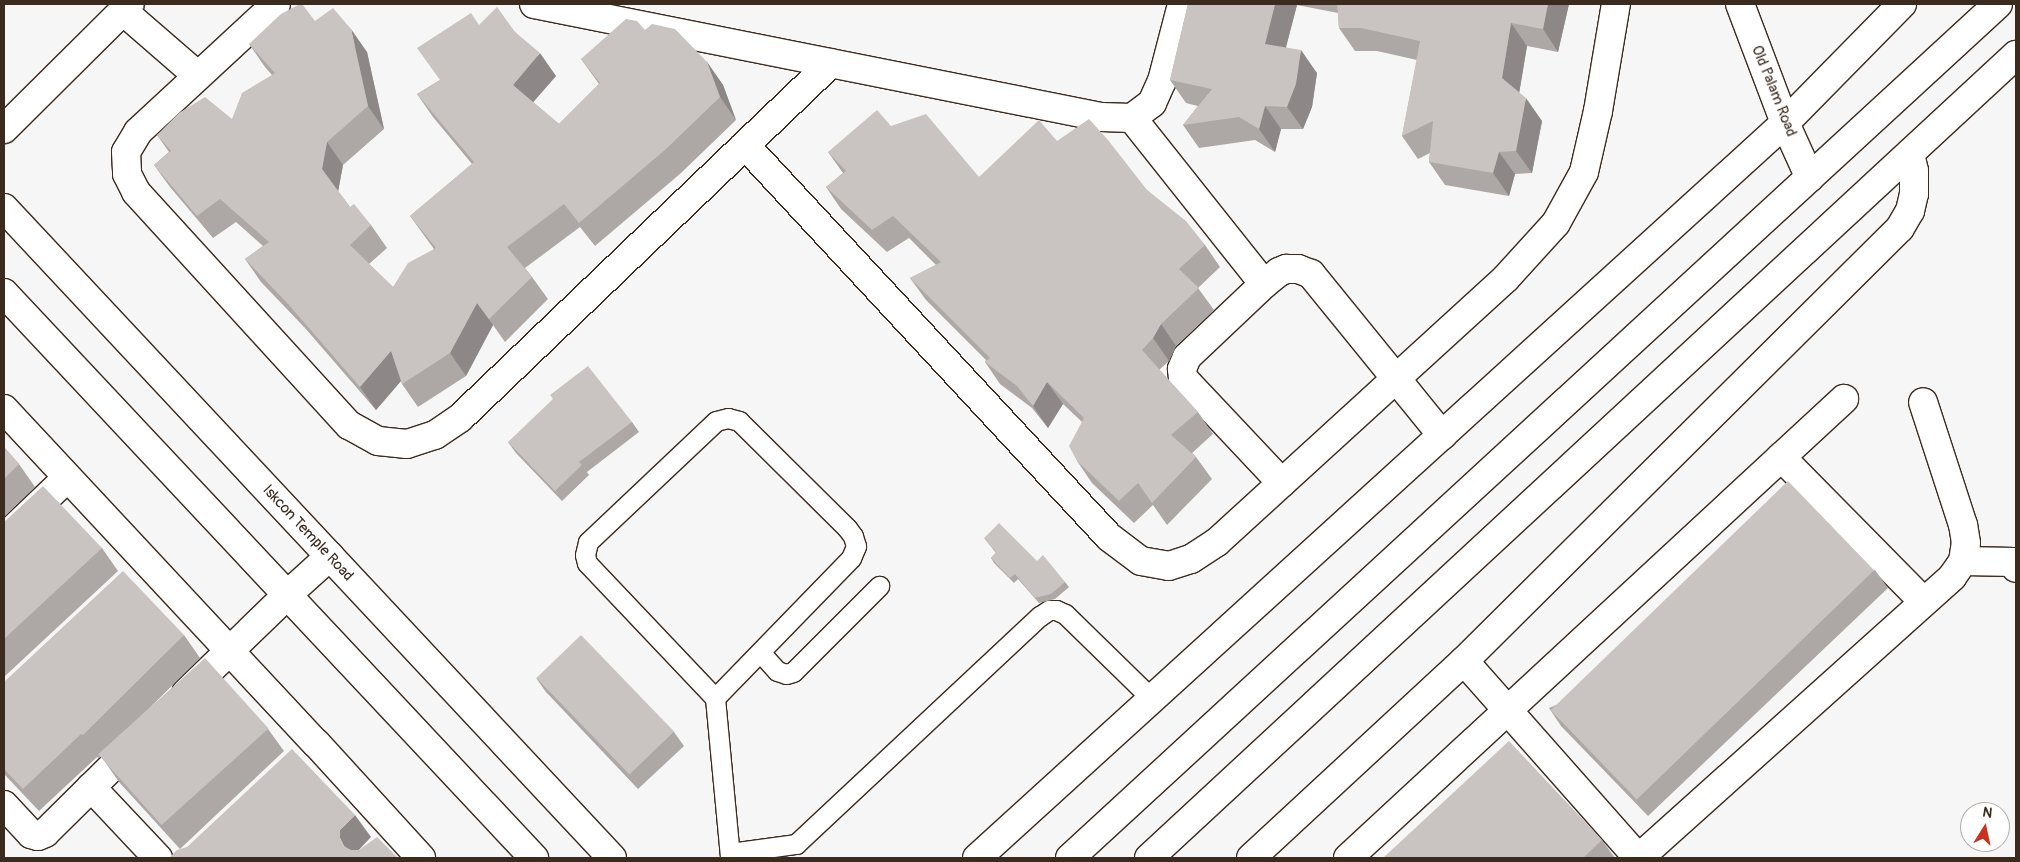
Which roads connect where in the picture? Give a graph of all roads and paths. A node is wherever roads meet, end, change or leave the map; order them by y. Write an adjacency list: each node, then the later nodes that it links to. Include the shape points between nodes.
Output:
1 (276, 4): 11 (street)
2 (534, 4): 10 (street)
3 (1182, 4): 12 (street, via 1162,81 1152,103)
4 (1616, 4): 21 (street, via 1598,112 1584,172 1556,223 1506,278)
5 (1740, 4): 13 (street, Old Palam Road)
6 (1902, 4): 13 (street)
7 (1998, 4): 17 (street)
8 (127, 7): 11 (street); 14 (street)
9 (2016, 57): 16 (street)
10 (831, 63): 12 (street, via 1101,117); 15 (street)
11 (198, 76): 15 (street, via 138,132 126,152 127,174 136,192 349,425 378,441 407,444 435,435 460,418)
12 (1132, 118): 19 (street)
13 (1786, 123): 17 (street, Old Palam Road); 25 (street)
14 (4, 129)
15 (746, 145): 28 (street, via 1109,537 1141,561 1168,566 1190,559 1217,542)
16 (1910, 153): 38 (street, via 1914,194 1910,211 1900,228); 55 (street)
17 (1810, 178): 54 (street)
18 (4, 208): 30 (street, Iskcon Temple Road)
19 (1264, 284): 21 (street, via 1286,269 1311,274); 28 (street, via 1187,358 1182,369 1184,378)
20 (4, 292): 34 (street)
21 (1396, 380): 25 (street); 28 (street)
22 (1844, 399): 26 (street)
23 (1923, 402): 31 (street, via 1963,525)
24 (4, 409): 27 (street)
25 (1442, 435): 40 (street)
26 (1781, 456): 35 (street); 41 (street)
27 (67, 478): 29 (street); 36 (street, via 141,571)
28 (1282, 483)
29 (4, 538)
30 (330, 556): 34 (street); 52 (street, Iskcon Temple Road)
31 (1964, 561): 32 (street); 35 (street, via 1952,577)
32 (2016, 564)
33 (879, 586): 37 (lane, via 793,672 777,671)
34 (287, 595): 36 (street); 51 (street)
35 (1923, 601): 58 (street)
36 (229, 651): 42 (street); 44 (street)
37 (760, 652): 39 (lane); 39 (lane, via 850,558 856,546 847,528 739,421 728,418 716,421 588,542 585,556 587,563)
38 (1464, 661): 41 (street); 56 (street)
39 (715, 698): 48 (lane)
40 (1152, 699): 48 (lane, via 1065,614 1049,610 796,844); 53 (street)
41 (1508, 710): 57 (street); 58 (street)
42 (316, 743): 43 (street); 46 (street)
43 (294, 763)
44 (91, 787): 45 (street, via 45,833 38,836 31,834); 49 (street)
45 (4, 805)
46 (398, 834): 47 (street); 50 (street)
47 (378, 852)
48 (730, 856)
49 (158, 858)
50 (421, 858)
51 (534, 858)
52 (612, 858)
53 (977, 858)
54 (1070, 858)
55 (1149, 858)
56 (1252, 858)
57 (1348, 858)
58 (1639, 858)

